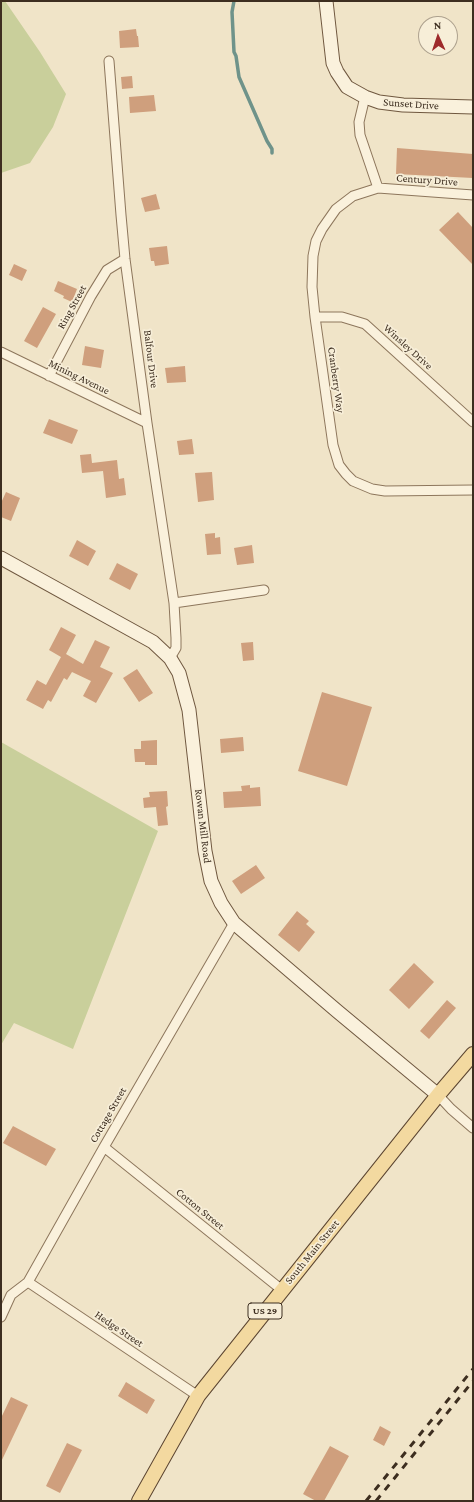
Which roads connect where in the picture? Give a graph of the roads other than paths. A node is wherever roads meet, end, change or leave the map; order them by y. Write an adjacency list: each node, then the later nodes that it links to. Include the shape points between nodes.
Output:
1 (326, 1): 3 (street, Sunset Drive, via 336,72 347,87)
2 (109, 61): 7 (street, Balfour Drive)
3 (365, 98): 4 (street, Sunset Drive, via 403,105); 5 (street, via 359,122 360,135)
4 (473, 107)
5 (378, 188): 6 (street, Century Drive); 8 (street, Cranberry Way, via 353,196 336,209 316,241 312,287)
6 (473, 195)
7 (125, 258): 10 (street, Ring Street, via 107,270); 12 (street, Balfour Drive)
8 (315, 318): 11 (street, Winsley Drive, via 342,317 365,324); 13 (street, Cranberry Way, via 333,445 339,465 346,474 372,490)
9 (1, 352): 10 (street, Mining Avenue)
10 (49, 376): 12 (street, Mining Avenue)
11 (473, 422)
12 (147, 423): 16 (street, Balfour Drive)
13 (473, 490)
14 (1, 558): 17 (street, Rowan Mill Road, via 147,638)
15 (264, 590): 16 (street)
16 (174, 603): 17 (street, Balfour Drive, via 176,648)
17 (170, 658): 18 (street, Rowan Mill Road, via 179,673 189,710 204,851 210,881)
18 (234, 923): 20 (street, Rowan Mill Road); 22 (street, Cottage Street)
19 (473, 1054): 20 (main road, South Main Street / US 29)
20 (438, 1095): 21 (street); 24 (main road, South Main Street / US 29)
21 (473, 1128)
22 (104, 1147): 23 (street, Cottage Street); 24 (street, Cotton Street)
23 (28, 1282): 25 (street, Cottage Street); 28 (street, Hedge Street)
24 (282, 1290): 28 (main road, South Main Street / US 29)
25 (11, 1295): 26 (street); 27 (street, Cottage Street)
26 (1, 1296)
27 (1, 1317)
28 (198, 1396): 29 (main road, South Main Street / US 29)
29 (139, 1501)

